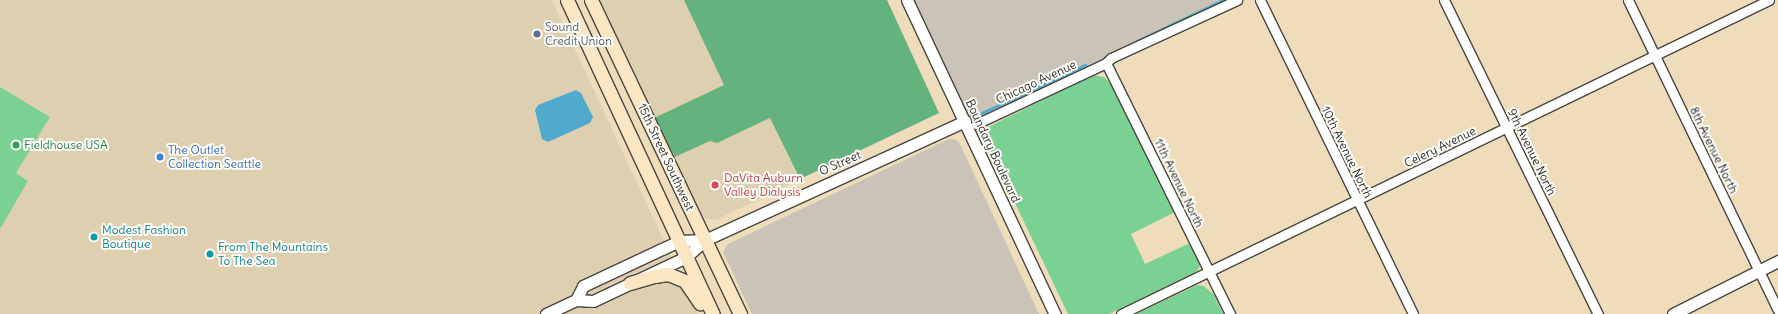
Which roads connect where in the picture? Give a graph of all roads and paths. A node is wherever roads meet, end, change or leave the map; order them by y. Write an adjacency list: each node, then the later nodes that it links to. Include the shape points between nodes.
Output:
1 (567, 0): 16 (main road, 15th Street Southwest)
2 (591, 0): 15 (main road, 15th Street Southwest)
3 (907, 0): 11 (street, Boundary Boulevard)
4 (1237, 0): 10 (street, Chicago Avenue, via 1111,58)
5 (1260, 0): 14 (street, 10th Avenue North)
6 (1444, 0): 13 (street, 9th Avenue North)
7 (1628, 0): 9 (street, 8th Avenue North)
8 (1769, 0): 9 (street, Celery Avenue)
9 (1656, 56): 13 (street, Celery Avenue); 19 (street, 8th Avenue North)
10 (1106, 63): 12 (street, Chicago Avenue); 20 (street, 11th Avenue North)
11 (965, 121): 15 (street, O Street); 28 (street, Boundary Boulevard)
12 (976, 124)
13 (1507, 128): 14 (street, Celery Avenue); 32 (street, 9th Avenue North)
14 (1357, 201): 20 (street, Celery Avenue); 31 (street, 10th Avenue North)
15 (705, 240): 16 (street, O Street); 17 (street, O Street); 27 (main road, 15th Street Southwest)
16 (679, 241): 17 (main road, 15th Street Southwest); 22 (street, via 584,286)
17 (686, 257): 21 (street, O Street); 26 (main road, 15th Street Southwest)
18 (1778, 261): 19 (street)
19 (1759, 270): 23 (street, 8th Avenue North); 33 (street)
20 (1209, 272): 29 (street, Celery Avenue); 30 (street, 11th Avenue North)
21 (630, 283): 22 (street, O Street, via 593,301); 25 (main road, via 662,274 678,277 685,281)
22 (576, 300): 24 (street)
23 (1778, 310)
24 (546, 314)
25 (707, 314)
26 (713, 314)
27 (740, 314)
28 (1055, 314)
29 (1121, 314)
30 (1230, 314)
31 (1413, 314)
32 (1598, 314)
33 (1673, 314)

